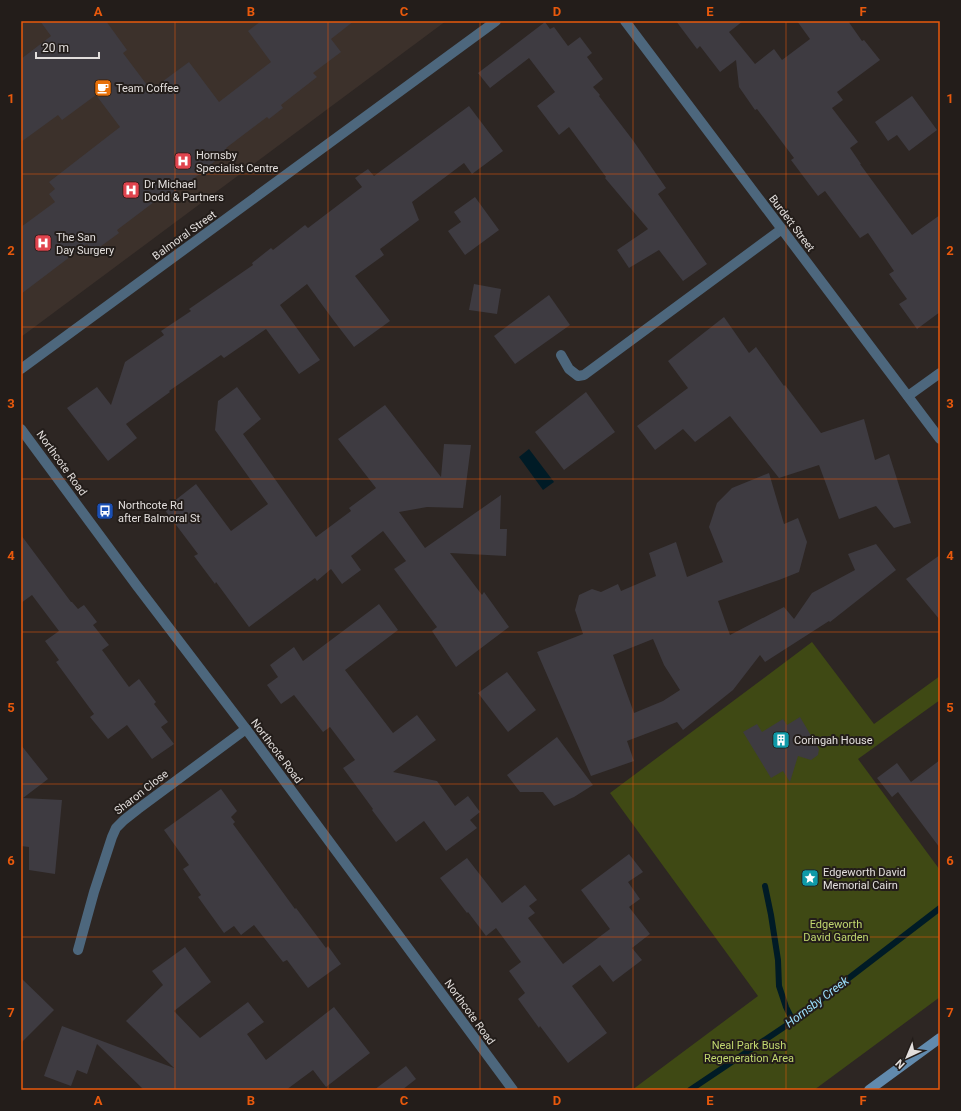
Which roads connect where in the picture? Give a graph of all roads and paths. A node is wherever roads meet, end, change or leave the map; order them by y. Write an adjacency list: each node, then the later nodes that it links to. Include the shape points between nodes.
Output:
1 (496, 21): 5 (street, Balmoral Street)
2 (625, 21): 3 (street, Burdett Street)
3 (782, 229): 4 (street, via 584,375 578,376 569,369); 7 (street, Burdett Street)
4 (561, 355)
5 (21, 369)
6 (940, 373): 7 (street)
7 (908, 396): 9 (street, Burdett Street)
8 (21, 429): 10 (street, Northcote Road)
9 (940, 439)
10 (246, 729): 11 (street, Sharon Close, via 138,808 116,828); 13 (street, Northcote Road)
11 (78, 950)
12 (940, 1038): 14 (main road)
13 (513, 1090)
14 (869, 1090)

